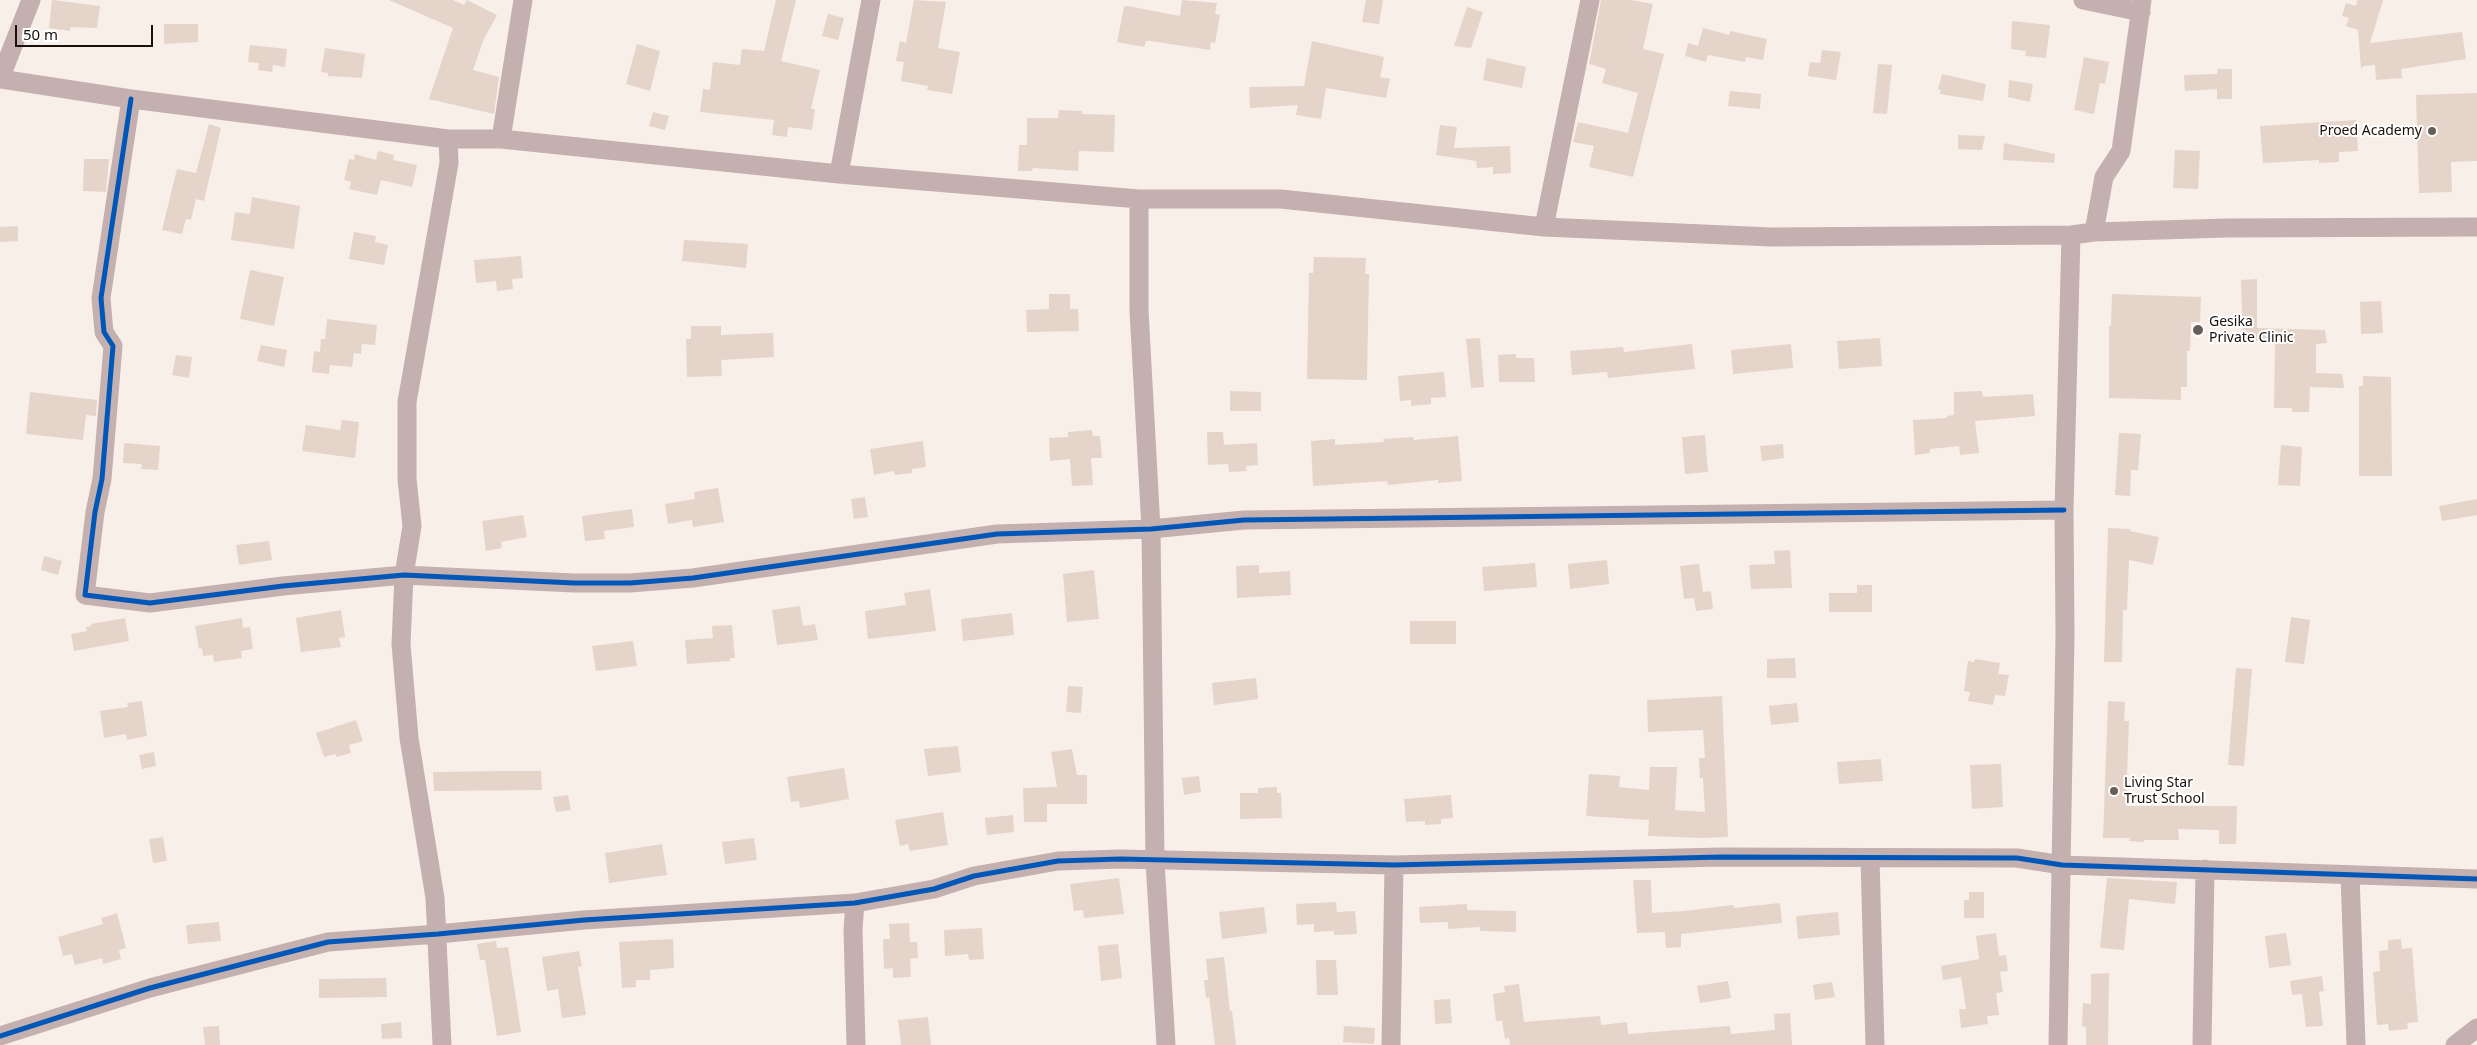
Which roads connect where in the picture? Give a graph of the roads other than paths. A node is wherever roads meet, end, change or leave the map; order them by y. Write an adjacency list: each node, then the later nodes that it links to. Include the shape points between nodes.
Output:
1 (31, 0): 7 (street)
2 (523, 0): 10 (street)
3 (871, 0): 11 (street)
4 (1590, 0): 13 (street)
5 (2083, 0): 6 (street)
6 (2141, 6): 15 (street, via 2121,151 2104,177)
7 (0, 79): 8 (street)
8 (131, 99): 9 (street); 19 (street, via 101,298 104,332 113,346 102,479 85,595 150,603)
9 (448, 139): 10 (street); 19 (street, via 449,163 407,402 407,479 412,526)
10 (501, 139): 11 (street)
11 (839, 174): 12 (street)
12 (1139, 199): 13 (street, via 1281,199); 18 (street, via 1139,310)
13 (1544, 227): 16 (street, via 1771,237)
14 (2477, 227): 15 (street)
15 (2094, 232): 16 (street)
16 (2071, 235): 17 (street)
17 (2064, 510): 18 (street, via 1244,520); 23 (street)
18 (1150, 529): 19 (street, via 997,534 693,578 630,582 574,583); 21 (street)
19 (404, 575): 28 (street, via 401,644 408,738)
20 (1870, 859): 22 (street, via 1721,857); 23 (street, via 2017,858); 35 (street)
21 (1155, 862): 22 (street); 27 (street, via 1120,859 1058,862 974,876 934,889); 33 (street)
22 (1394, 865): 34 (street)
23 (2062, 865): 24 (street); 36 (street)
24 (2206, 869): 25 (street); 37 (street)
25 (2350, 875): 26 (street); 38 (street)
26 (2477, 879)
27 (855, 903): 28 (street, via 584,920); 32 (street)
28 (438, 934): 30 (street, via 328,942 150,988); 31 (street)
29 (2477, 1028): 39 (street)
30 (0, 1036)
31 (442, 1045)
32 (856, 1045)
33 (1166, 1045)
34 (1391, 1045)
35 (1875, 1045)
36 (2058, 1045)
37 (2202, 1045)
38 (2356, 1045)
39 (2456, 1045)

